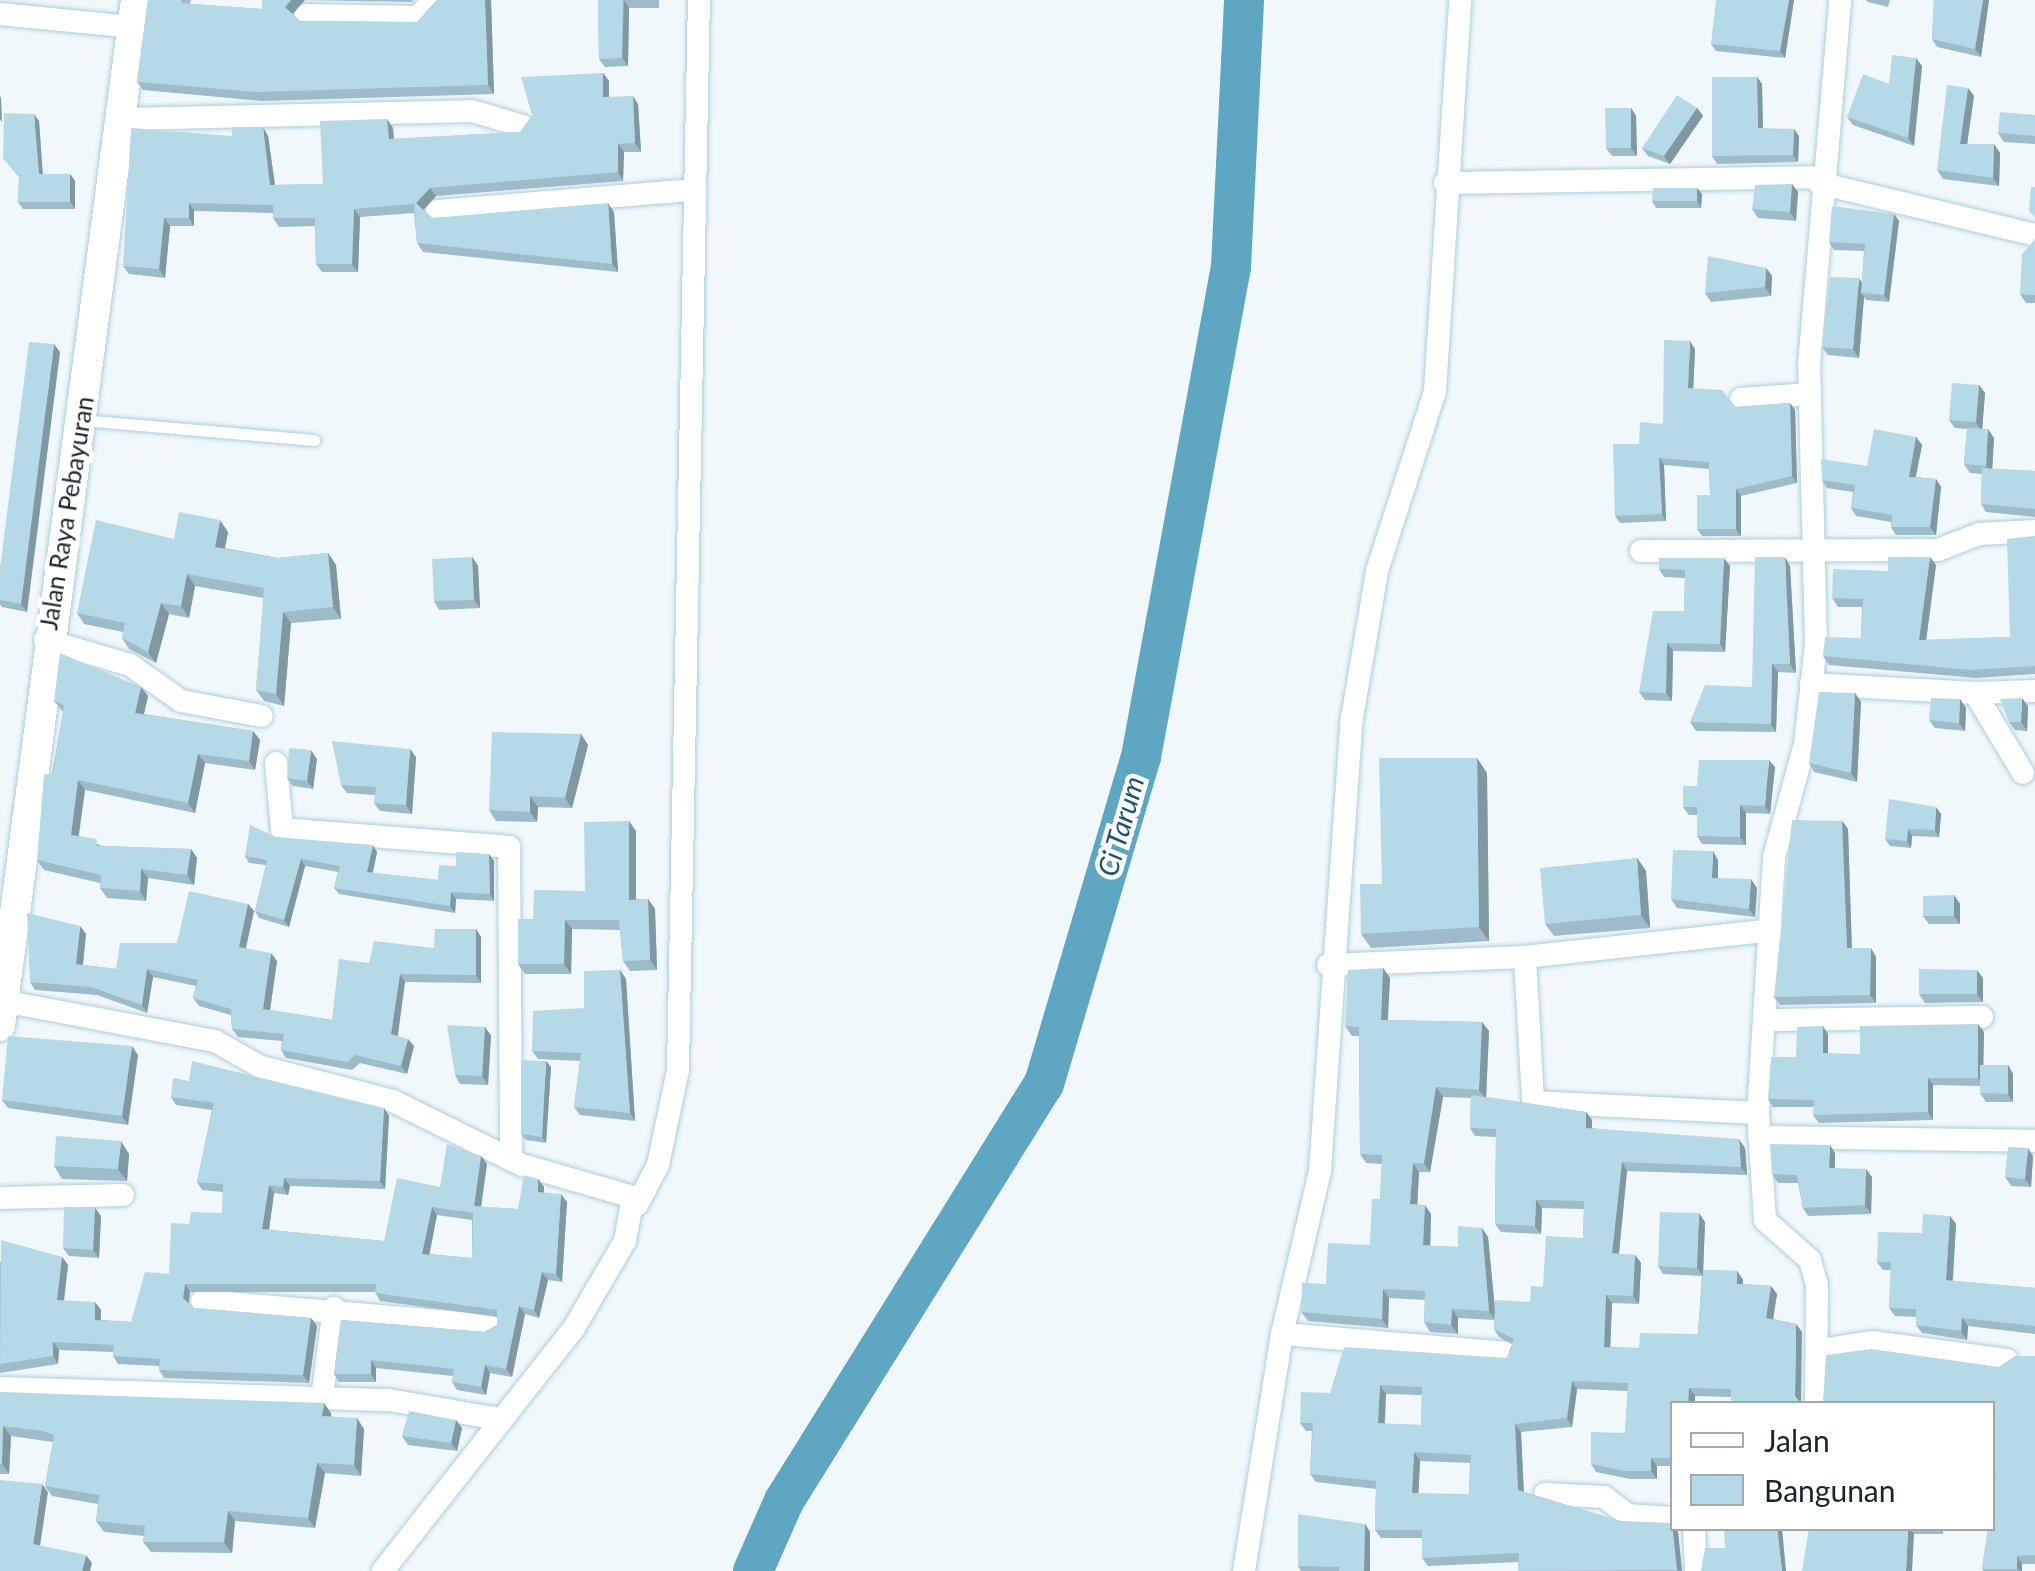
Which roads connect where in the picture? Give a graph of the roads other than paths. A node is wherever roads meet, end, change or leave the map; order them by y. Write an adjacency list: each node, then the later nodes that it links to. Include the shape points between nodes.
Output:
1 (432, 0): 7 (street, via 418,16)
2 (699, 0): 12 (street)
3 (1460, 0): 11 (street)
4 (1840, 0): 10 (street)
5 (0, 14): 6 (street)
6 (134, 14): 8 (main road, Jalan Raya Pebayuran)
7 (306, 16)
8 (125, 119): 9 (street, via 472,111); 17 (main road, Jalan Raya Pebayuran)
9 (523, 126)
10 (1820, 180): 11 (street); 14 (street); 15 (street)
11 (1445, 183): 31 (street, via 1435,392 1368,618)
12 (695, 190): 13 (street); 40 (street, via 678,1070 658,1165)
13 (437, 211)
14 (2035, 235)
15 (1809, 394): 16 (street); 20 (street)
16 (1742, 399)
17 (82, 420): 18 (lane); 22 (main road, Jalan Raya Pebayuran)
18 (314, 440)
19 (2035, 531): 20 (street, via 1979,534 1938,550)
20 (1811, 546): 21 (street); 23 (street)
21 (1641, 551)
22 (45, 640): 26 (street, via 139,669 181,700); 32 (main road, Jalan Raya Pebayuran)
23 (1811, 684): 25 (street); 29 (street, via 1774,856)
24 (2035, 691): 25 (street)
25 (1975, 693): 28 (street)
26 (262, 716)
27 (276, 763): 37 (street, via 282,829 509,847)
28 (2023, 773)
29 (1774, 930): 30 (street); 34 (street)
30 (1525, 957): 31 (street); 35 (street, via 1533,1102)
31 (1328, 965): 44 (street, via 1320,1170)
32 (1, 1013): 37 (street, via 215,1041 260,1067 394,1101)
33 (1982, 1017): 34 (street)
34 (1767, 1020): 35 (street)
35 (1758, 1125): 36 (street); 45 (street, via 1765,1220 1810,1260)
36 (2035, 1141)
37 (511, 1157): 40 (street, via 624,1189)
38 (122, 1195): 39 (street)
39 (0, 1198)
40 (637, 1205): 51 (street, via 574,1328)
41 (202, 1301): 42 (street)
42 (334, 1308): 43 (street); 49 (street)
43 (490, 1325)
44 (1282, 1334): 46 (street); 56 (street)
45 (1820, 1350): 47 (street, via 1872,1342); 50 (street)
46 (1506, 1352)
47 (2008, 1360)
48 (0, 1388): 49 (street)
49 (322, 1398): 51 (street)
50 (1816, 1401)
51 (499, 1419): 55 (street)
52 (1544, 1494): 53 (street, via 1604,1496 1628,1515)
53 (1670, 1518)
54 (1694, 1531): 57 (street)
55 (383, 1571)
56 (1244, 1571)
57 (1696, 1571)

